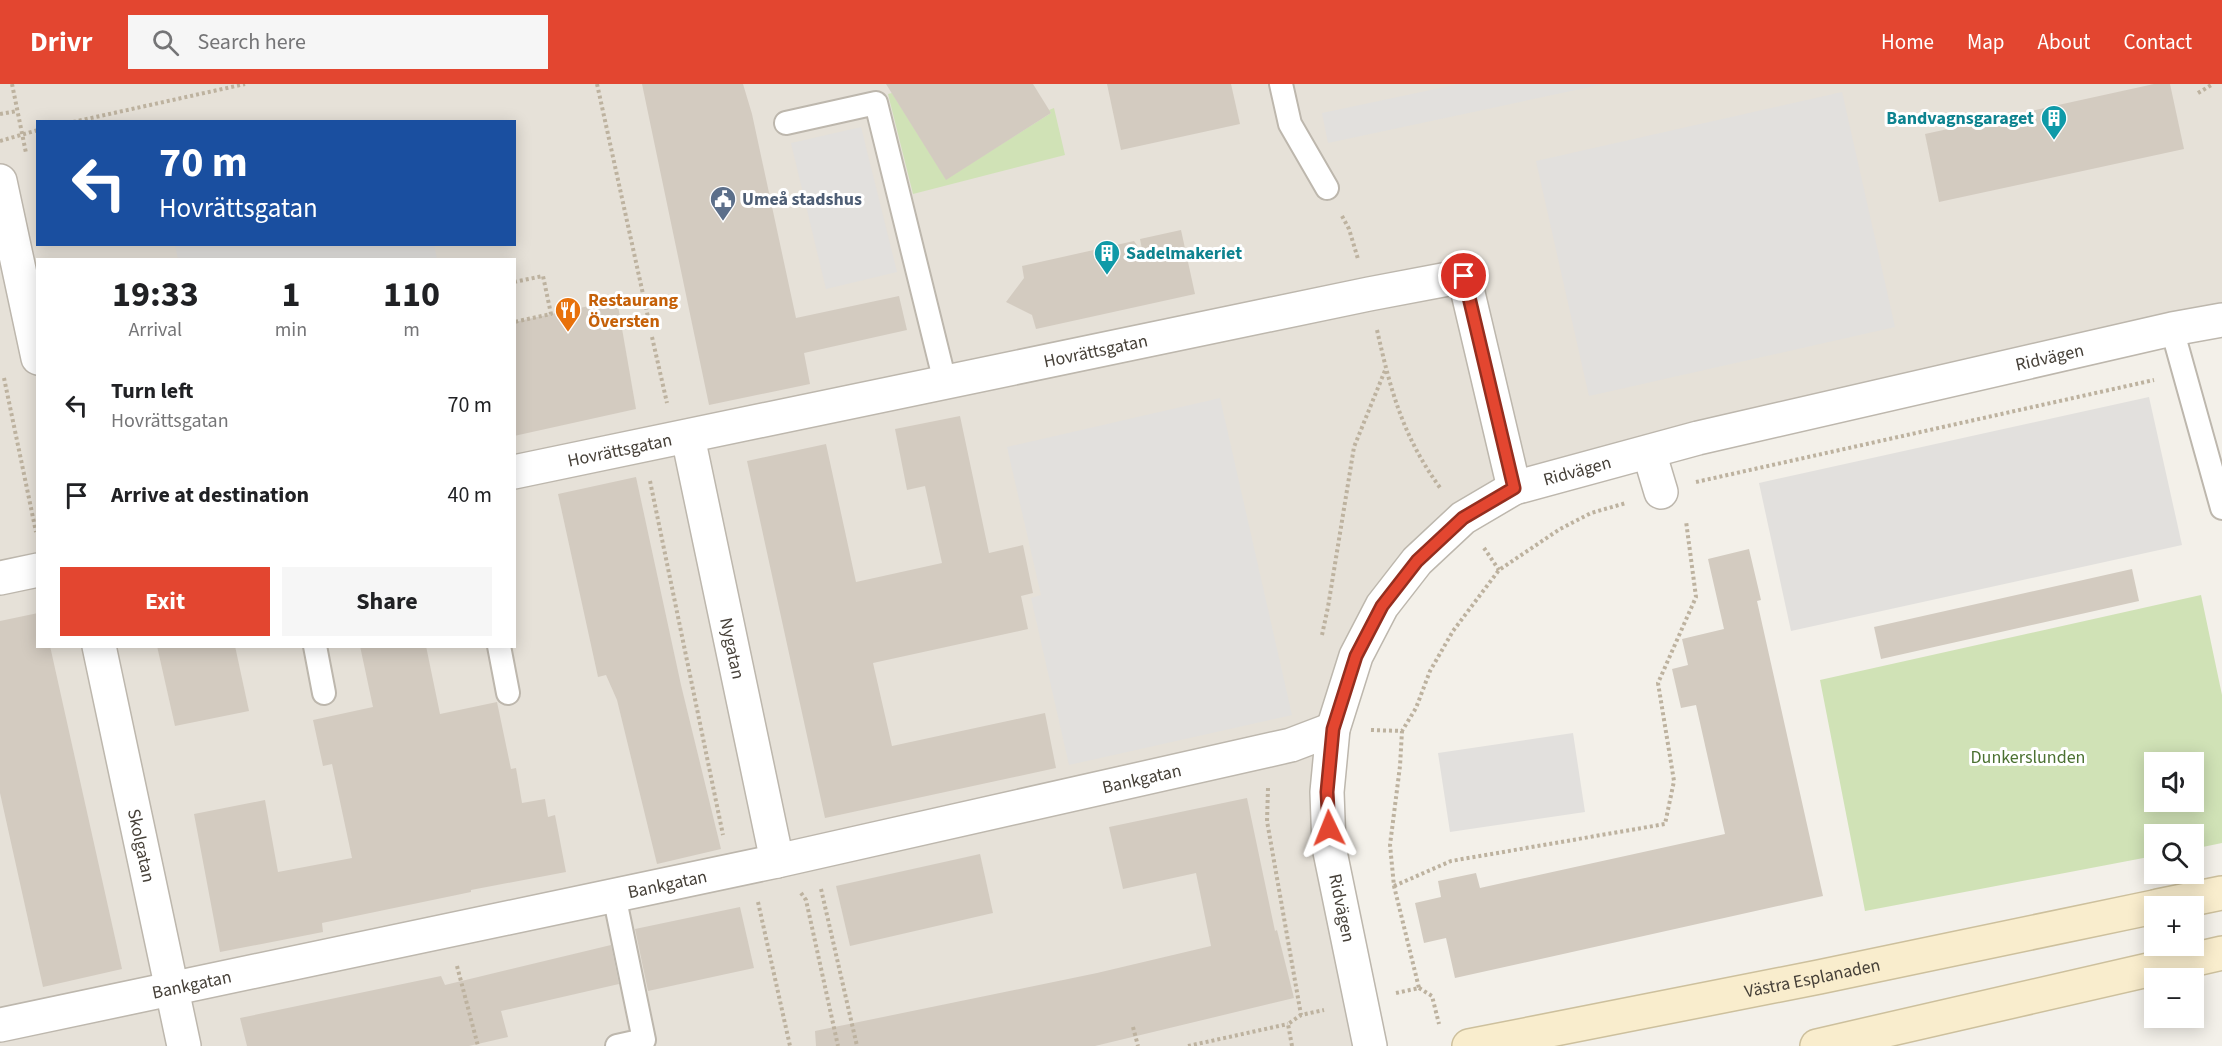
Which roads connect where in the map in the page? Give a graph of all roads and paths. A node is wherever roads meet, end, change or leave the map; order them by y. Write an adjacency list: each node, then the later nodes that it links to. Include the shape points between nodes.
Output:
1 (12, 84): 7 (path)
2 (245, 84): 9 (path)
3 (597, 84): 19 (path)
4 (1281, 84): 16 (lane, via 1290,124)
5 (2213, 84): 6 (path)
6 (2198, 93)
7 (17, 111): 8 (path); 12 (path)
8 (0, 114)
9 (82, 120)
10 (786, 123): 28 (lane, via 876,103)
11 (36, 130): 12 (path)
12 (22, 134): 13 (path); 14 (path)
13 (0, 141)
14 (28, 163)
15 (0, 181): 24 (street)
16 (1327, 188): 18 (path, via 1348,229)
17 (516, 282): 21 (path, via 543,276 551,314)
18 (1369, 294): 26 (path); 28 (street, Hovrättsgatan); 33 (street, Hovrättsgatan, via 1464,276)
19 (648, 317)
20 (2222, 320): 22 (street, Ridvägen)
21 (516, 322)
22 (2172, 329): 27 (lane); 30 (street, Ridvägen)
23 (652, 337): 29 (path, via 668,407)
24 (36, 349)
25 (2, 368): 37 (path)
26 (1386, 368): 36 (path, via 1400,416 1419,458); 41 (path, via 1354,447)
27 (2185, 374): 34 (path); 35 (lane)
28 (945, 382): 29 (street, Hovrättsgatan)
29 (688, 437): 31 (street, Hovrättsgatan); 50 (street, Nygatan)
30 (1649, 452): 33 (street, Ridvägen); 34 (street)
31 (516, 472)
32 (650, 480): 51 (path)
33 (1514, 488): 36 (street, Ridvägen)
34 (1671, 489): 39 (path, via 1581,518); 53 (path, via 1696,597 1658,683 1674,781 1665,824 1451,861)
35 (2222, 508)
36 (1463, 518): 39 (path); 47 (street, Ridvägen, via 1417,561 1382,606 1356,656)
37 (36, 529)
38 (36, 570): 40 (street)
39 (1499, 570): 48 (path, via 1453,632)
40 (0, 578)
41 (1320, 642)
42 (99, 648): 61 (street, Skolgatan)
43 (315, 648): 45 (lane)
44 (499, 648): 46 (lane)
45 (324, 693)
46 (508, 693)
47 (1333, 729): 48 (path); 49 (street, Bankgatan); 63 (street, Ridvägen, via 1327,792 1329,847)
48 (1402, 731): 53 (path, via 1390,845)
49 (1292, 745): 50 (street, Bankgatan); 64 (path, via 1281,770 1267,788 1267,821)
50 (777, 861): 51 (street, Bankgatan)
51 (730, 871): 55 (street, Bankgatan); 72 (path, via 736,898 756,891)
52 (818, 878): 74 (path)
53 (1394, 886): 62 (path)
54 (2222, 893): 56 (main road, Västra Esplanaden)
55 (614, 895): 59 (street, Bankgatan); 71 (lane, via 644,1040)
56 (2204, 897)
57 (806, 900): 73 (path)
58 (2144, 909): 79 (main road, Västra Esplanaden)
59 (447, 930): 61 (street, Bankgatan); 70 (path)
60 (2222, 953): 80 (main road)
61 (171, 988): 66 (street, Bankgatan); 69 (street, Skolgatan)
62 (1419, 988): 63 (path); 67 (path, via 1432,996)
63 (1361, 1001): 64 (path); 78 (street, Ridvägen)
64 (1301, 1015): 65 (path)
65 (1288, 1024): 76 (path); 77 (path)
66 (0, 1025)
67 (1439, 1026)
68 (1133, 1027): 75 (path)
69 (184, 1046)
70 (478, 1046)
71 (616, 1046)
72 (790, 1046)
73 (838, 1046)
74 (857, 1046)
75 (1138, 1046)
76 (1188, 1046)
77 (1292, 1046)
78 (1370, 1046)
79 (1469, 1046)
80 (1817, 1046)

